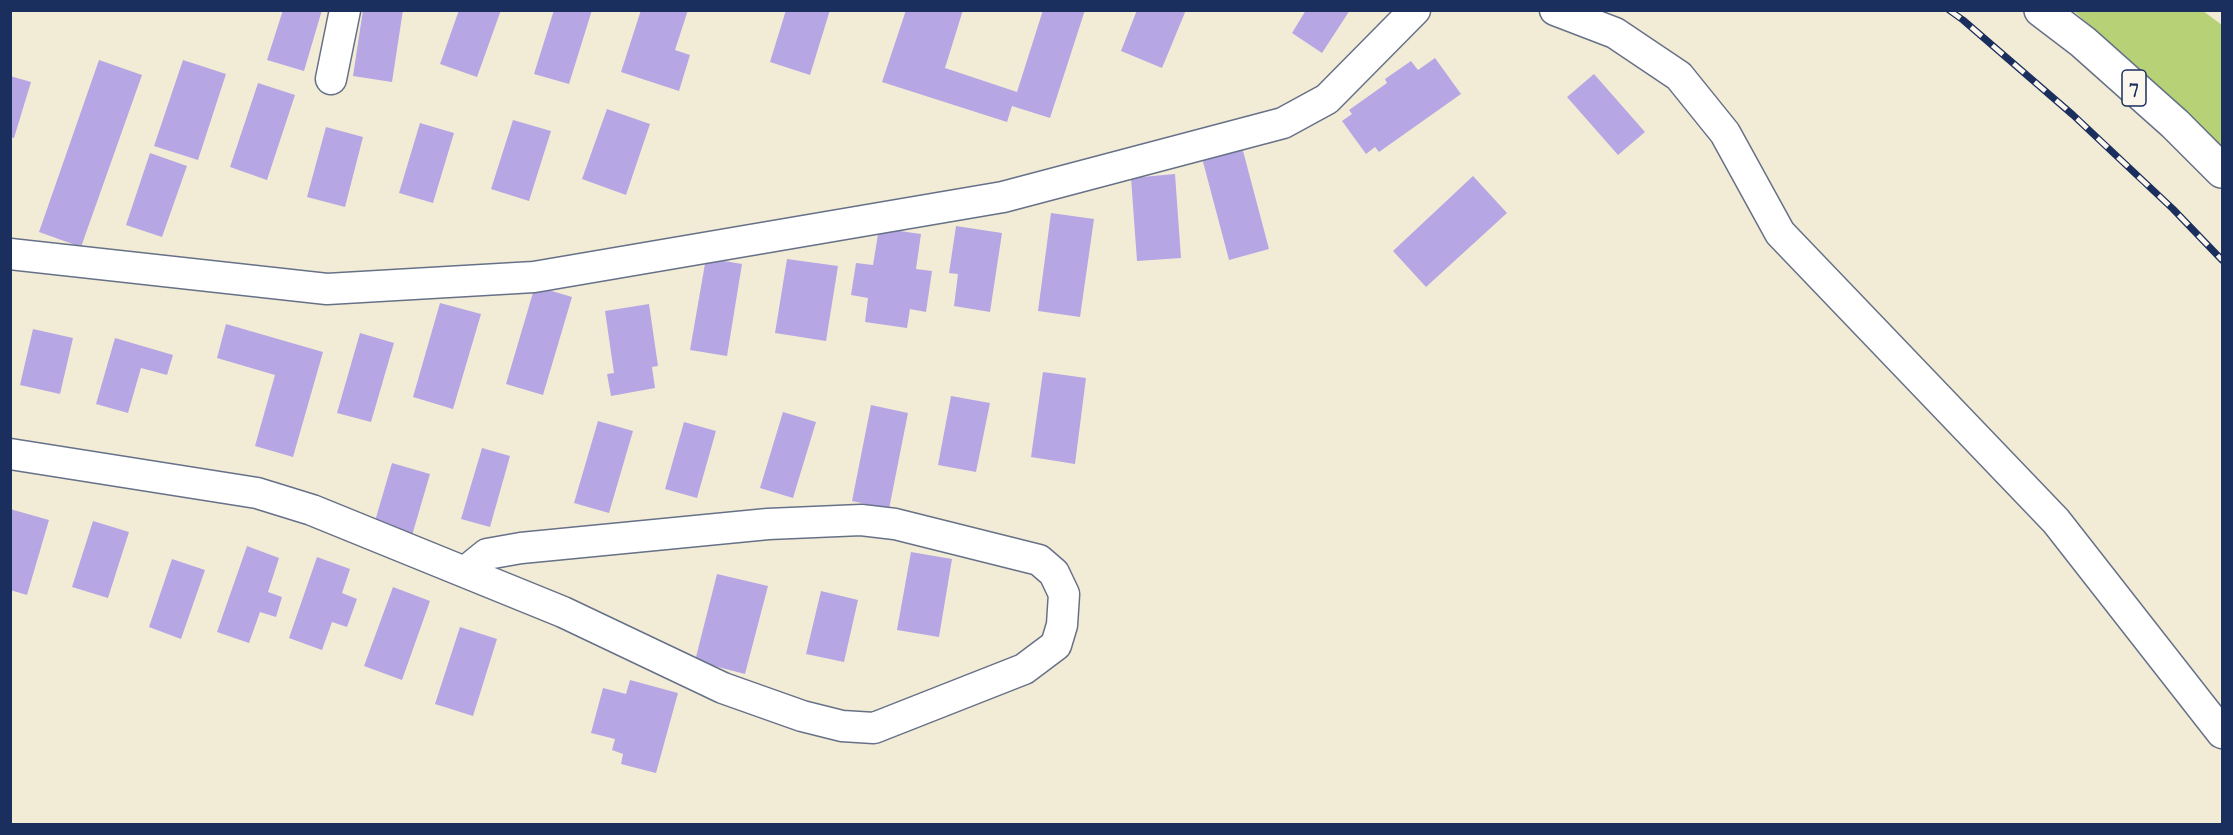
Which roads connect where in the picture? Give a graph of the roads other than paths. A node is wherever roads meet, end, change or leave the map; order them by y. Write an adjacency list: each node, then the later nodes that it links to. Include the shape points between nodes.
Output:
1 (345, 10): 5 (street)
2 (1416, 10): 7 (street, via 1327,99 1283,123 992,199 534,277 327,290)
3 (1555, 10): 10 (street, via 1615,33 1679,76 1725,133 1779,233 2056,521)
4 (2041, 10): 6 (highway, 7, via 2083,42)
5 (331, 79)
6 (2223, 171)
7 (10, 254)
8 (10, 454): 9 (street, via 257,493 312,510)
9 (466, 571): 9 (street, via 723,688 801,716 842,726 874,728 1024,669 1056,645 1064,594 1054,573 1039,560 895,524 861,520 768,524 521,548 486,554)
10 (2223, 733)

